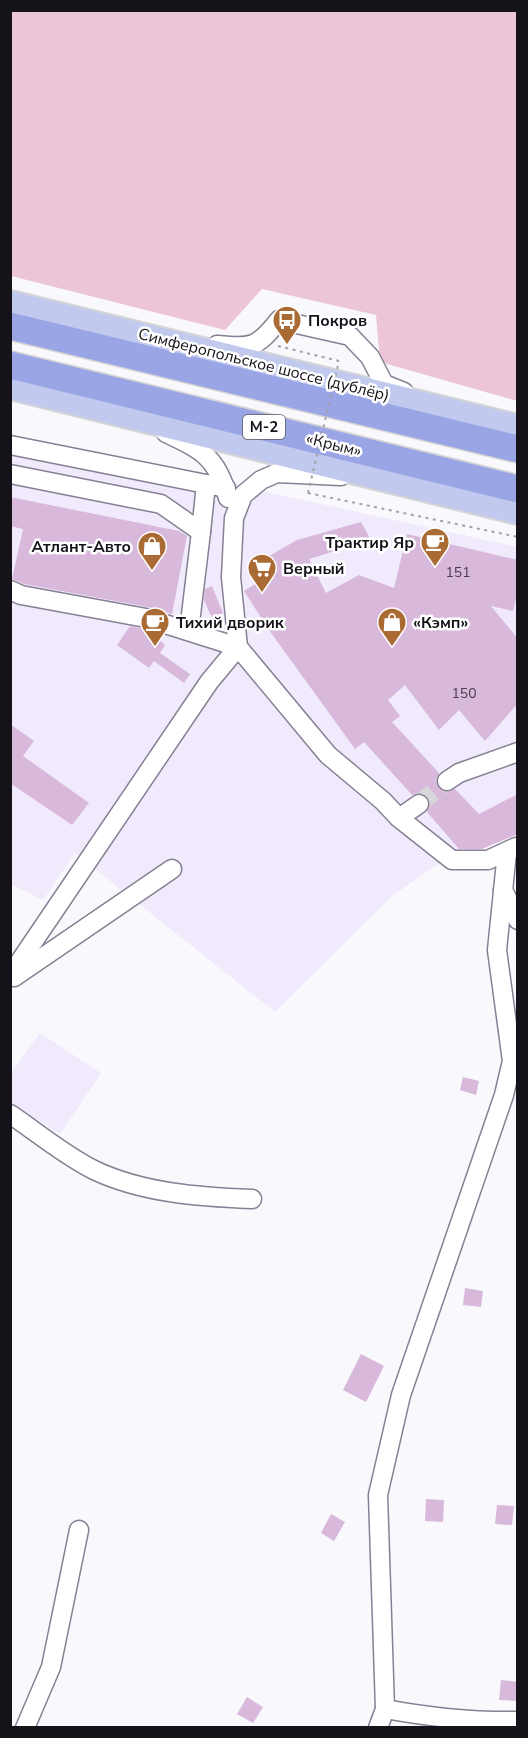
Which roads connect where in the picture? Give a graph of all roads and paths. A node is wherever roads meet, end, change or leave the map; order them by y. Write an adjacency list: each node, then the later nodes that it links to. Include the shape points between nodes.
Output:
1 (10, 302): 3 (main road, Симферопольское шоссе (дублёр))
2 (10, 326): 11 (highway, М-2)
3 (164, 340): 7 (main road, Симферопольское шоссе (дублёр)); 7 (street, via 249,347 263,339 279,320 350,336 370,357 384,384)
4 (296, 351): 22 (path, bridge, via 339,361 308,493)
5 (10, 365): 17 (highway, «Крым» / М-2)
6 (10, 388): 8 (main road)
7 (459, 412): 9 (main road, Симферопольское шоссе (дублёр))
8 (134, 418): 14 (main road); 16 (street, via 199,448 216,466)
9 (518, 426)
10 (10, 445): 13 (street)
11 (518, 449)
12 (10, 474): 18 (street)
13 (169, 477): 15 (street); 18 (street)
14 (377, 477): 19 (main road); 20 (street, via 278,473 261,480 243,495)
15 (206, 484): 16 (street); 21 (street)
16 (226, 488): 20 (street)
17 (518, 489)
18 (163, 505): 21 (street)
19 (518, 513)
20 (234, 518): 25 (street, via 231,577)
21 (201, 532): 24 (street)
22 (518, 537)
23 (10, 590): 24 (street, via 146,618)
24 (189, 631): 25 (street)
25 (238, 647): 29 (street, via 328,755); 34 (street, via 209,682)
26 (518, 752): 27 (street)
27 (447, 781)
28 (419, 804): 29 (street)
29 (399, 818): 30 (street, via 452,860 488,860)
30 (512, 849): 32 (street)
31 (172, 869): 34 (street)
32 (502, 890): 33 (street); 38 (street, via 497,950 512,1061 504,1095 401,1395 378,1495)
33 (518, 920)
34 (10, 978)
35 (20, 1116): 36 (street, via 96,1170 140,1186 213,1198)
36 (252, 1199)
37 (79, 1530): 40 (street, via 51,1667)
38 (385, 1709): 39 (street, via 490,1722); 41 (street)
39 (518, 1721)
40 (25, 1728)
41 (378, 1728)

